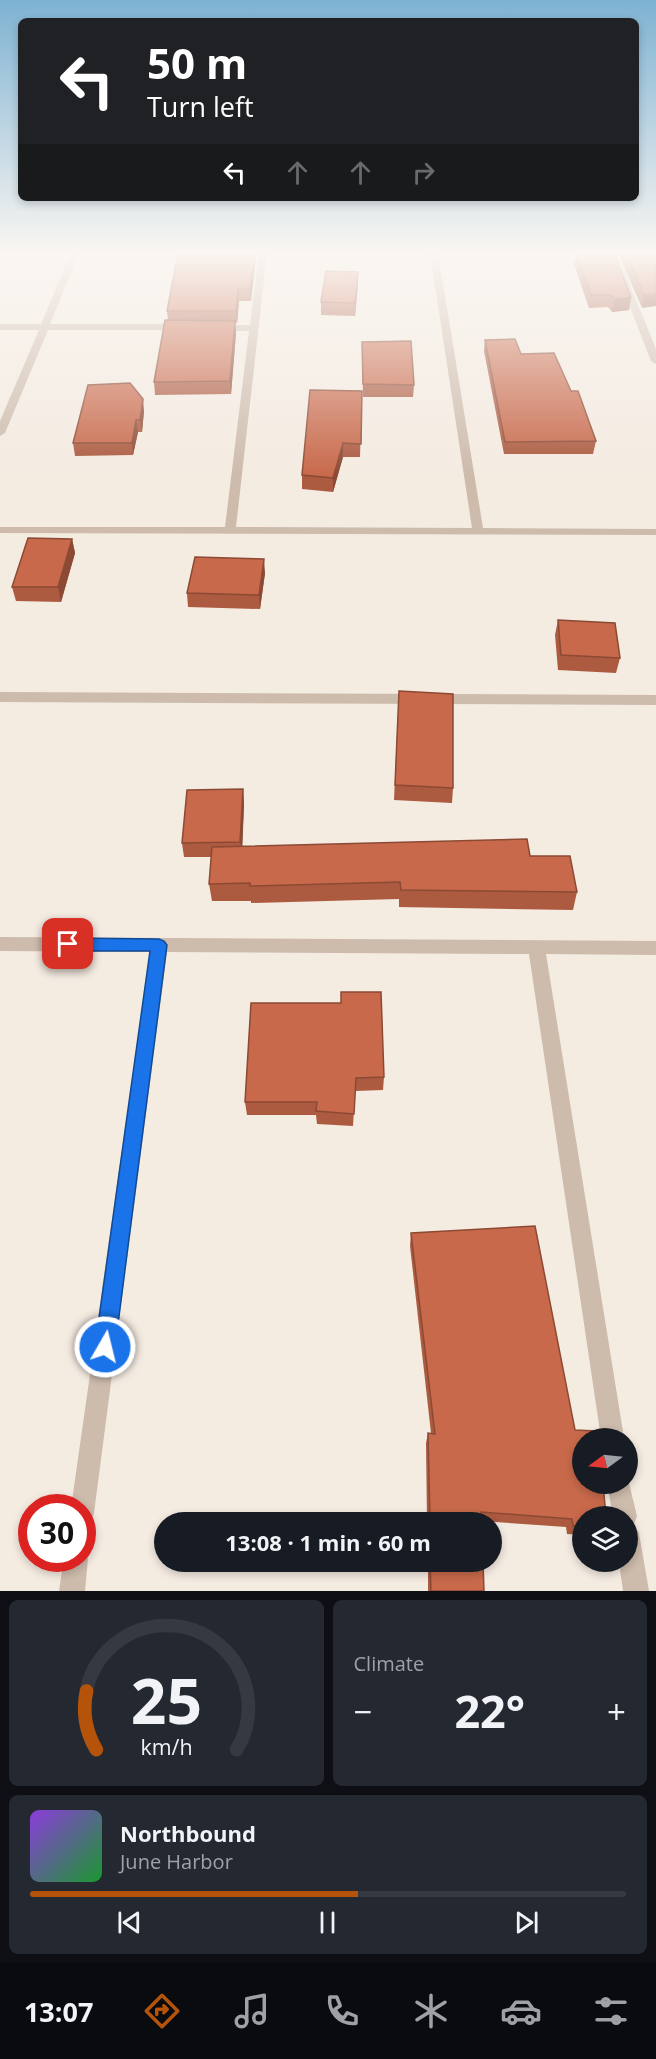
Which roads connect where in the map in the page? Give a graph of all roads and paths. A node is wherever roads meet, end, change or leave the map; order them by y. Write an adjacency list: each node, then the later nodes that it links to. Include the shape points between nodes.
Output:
1 (44, 327): 7 (street)
2 (446, 327): 11 (street)
3 (643, 327): 6 (street)
4 (208, 328): 5 (street)
5 (254, 328): 10 (street)
6 (656, 361)
7 (4, 412): 8 (street)
8 (0, 433)
9 (0, 530): 10 (street)
10 (230, 531): 11 (street)
11 (478, 532): 12 (street)
12 (656, 532)
13 (0, 697): 14 (street)
14 (656, 700)
15 (0, 944): 16 (street)
16 (159, 945): 17 (street); 20 (street)
17 (537, 948): 18 (street); 19 (street)
18 (656, 948)
19 (611, 1428)
20 (85, 1494)
21 (74, 1572): 23 (street)
22 (633, 1572): 24 (street)
23 (72, 1591)
24 (636, 1591)

